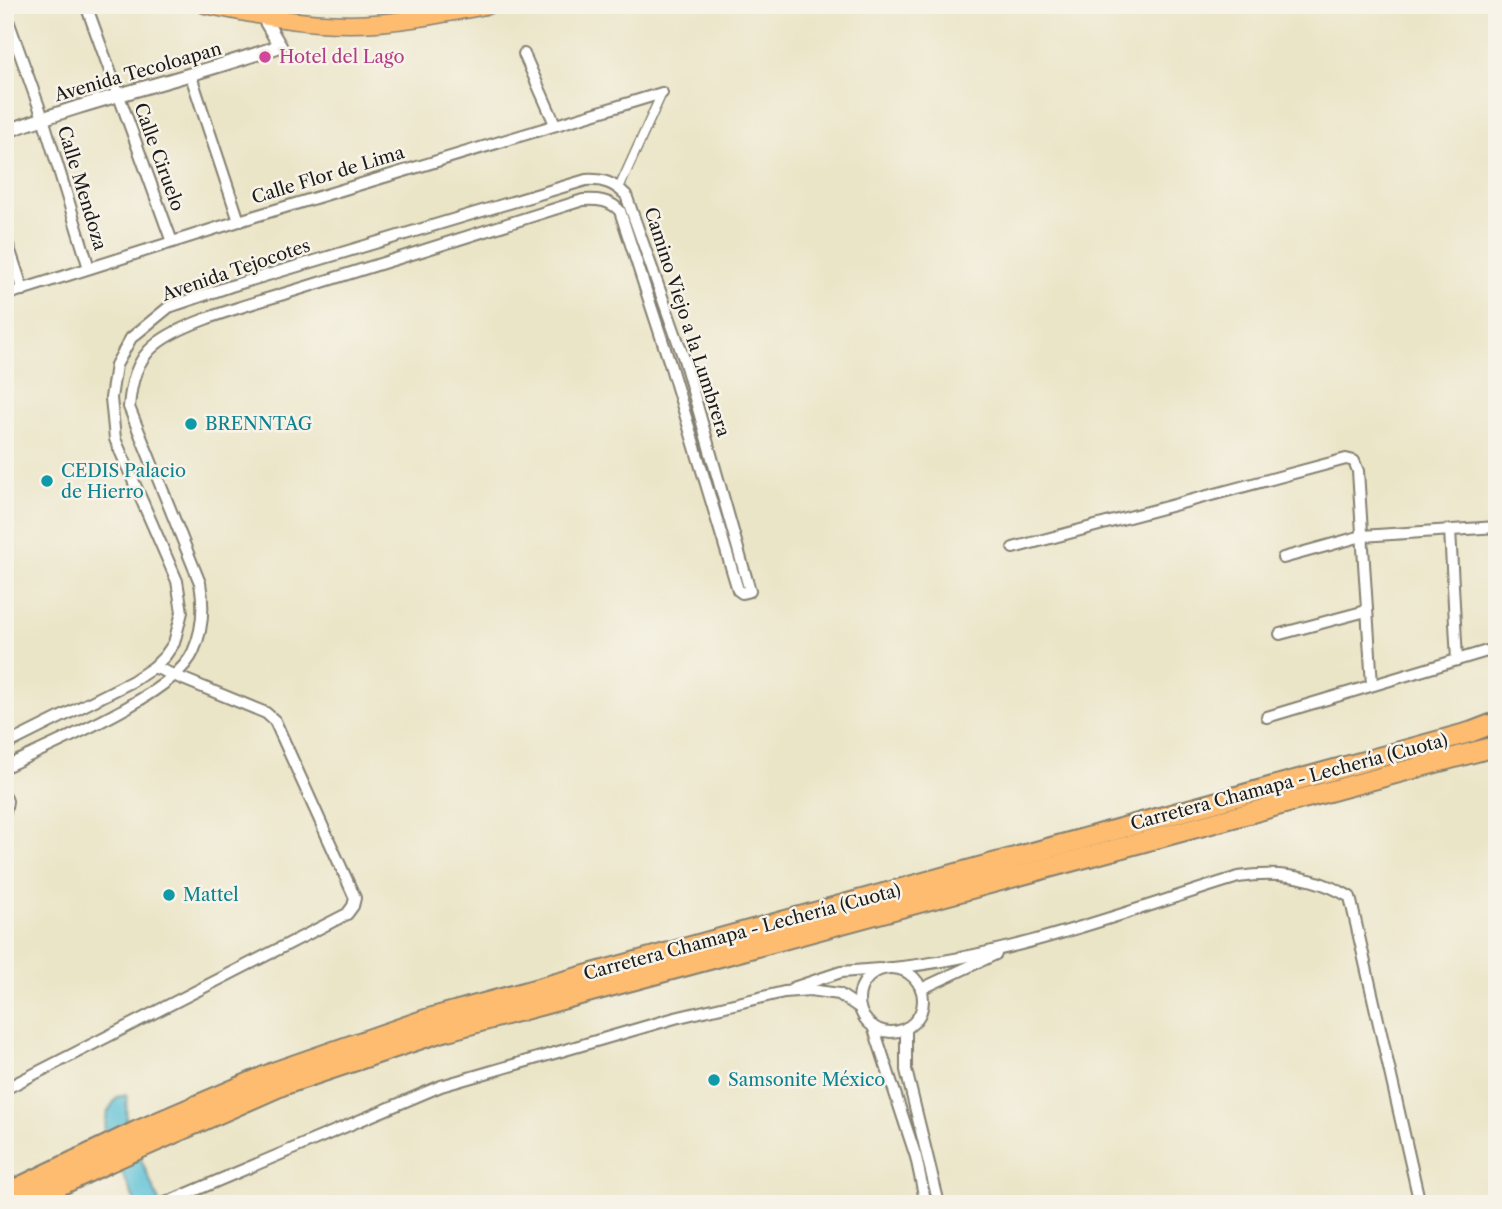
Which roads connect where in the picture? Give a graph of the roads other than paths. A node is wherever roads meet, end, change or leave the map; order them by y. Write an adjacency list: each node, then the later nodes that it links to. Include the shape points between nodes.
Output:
1 (86, 5): 11 (street, Calle Ciruelo)
2 (205, 5): 5 (main road)
3 (490, 5): 6 (main road, via 375,23)
4 (5, 12): 12 (street, Calle Mendoza)
5 (263, 17): 6 (main road); 7 (street)
6 (288, 20): 7 (street)
7 (280, 46): 9 (street, Avenida Tecoloapan)
8 (524, 54): 13 (street)
9 (191, 76): 11 (street, Avenida Tecoloapan); 16 (street)
10 (662, 93): 13 (street, Calle Flor de Lima); 15 (street)
11 (118, 94): 12 (street, Avenida Tecoloapan); 18 (street, Calle Ciruelo)
12 (43, 118): 14 (street, Avenida Tecoloapan); 19 (street, Calle Mendoza)
13 (555, 124): 16 (street, Calle Flor de Lima)
14 (5, 132)
15 (619, 188): 31 (street, Avenida Tejocotes, via 600,179 586,180 231,286 169,307 131,338 113,381 115,439 177,581 183,612 174,643); 32 (street, Camino Viejo a la Lumbrera, via 631,203 683,356 750,590 740,592 620,211 605,201 583,200 176,331 145,355 131,387 129,407 203,599 193,653)
16 (239, 221): 18 (street, Calle Flor de Lima)
17 (5, 236): 20 (street)
18 (172, 242): 19 (street, Calle Flor de Lima)
19 (89, 268): 20 (street, Calle Flor de Lima)
20 (23, 289): 21 (street, Calle Flor de Lima)
21 (5, 295)
22 (1497, 527): 23 (street)
23 (1450, 530): 24 (street); 30 (street)
24 (1362, 536): 25 (street, via 1358,471 1354,461 1346,459); 26 (street); 27 (street)
25 (1013, 548)
26 (1283, 558)
27 (1366, 611): 28 (street); 33 (street)
28 (1280, 634)
29 (1497, 648): 30 (street)
30 (1457, 660): 33 (street)
31 (154, 667): 32 (street); 36 (street, Avenida Tejocotes)
32 (174, 677): 39 (street, via 144,698); 50 (street, via 266,713 275,721 355,898 353,906 347,914)
33 (1372, 685): 34 (street)
34 (1266, 717)
35 (1497, 722): 51 (highway, Carretera Chamapa - Lechería (Cuota), via 427,1019 277,1071)
36 (5, 745)
37 (1497, 746): 41 (highway, Carretera Chamapa - Lechería (Cuota))
38 (1497, 760): 41 (highway, via 1342,798)
39 (5, 767)
40 (5, 796): 42 (street)
41 (1298, 800): 51 (highway, Carretera Chamapa - Lechería (Cuota), via 438,1033)
42 (5, 812)
43 (1014, 946): 44 (street, via 935,964); 45 (street); 58 (street, via 1262,873 1310,878 1350,897)
44 (888, 969): 45 (street, via 910,975); 46 (street, via 841,972); 47 (street, via 874,973 861,988)
45 (921, 989): 49 (street, via 921,1010)
46 (784, 992): 47 (street, via 830,992); 54 (street, via 464,1078)
47 (860, 1008): 48 (street)
48 (873, 1026): 49 (street, via 889,1032); 56 (street, via 916,1157)
49 (906, 1028): 57 (street, via 906,1070)
50 (5, 1090)
51 (140, 1139): 52 (highway, Carretera Chamapa - Lechería (Cuota))
52 (106, 1154): 53 (highway, Carretera Chamapa - Lechería (Cuota)); 55 (highway, Carretera Chamapa - Lechería (Cuota))
53 (5, 1194)
54 (167, 1202)
55 (22, 1204)
56 (926, 1204)
57 (939, 1204)
58 (1420, 1204)

